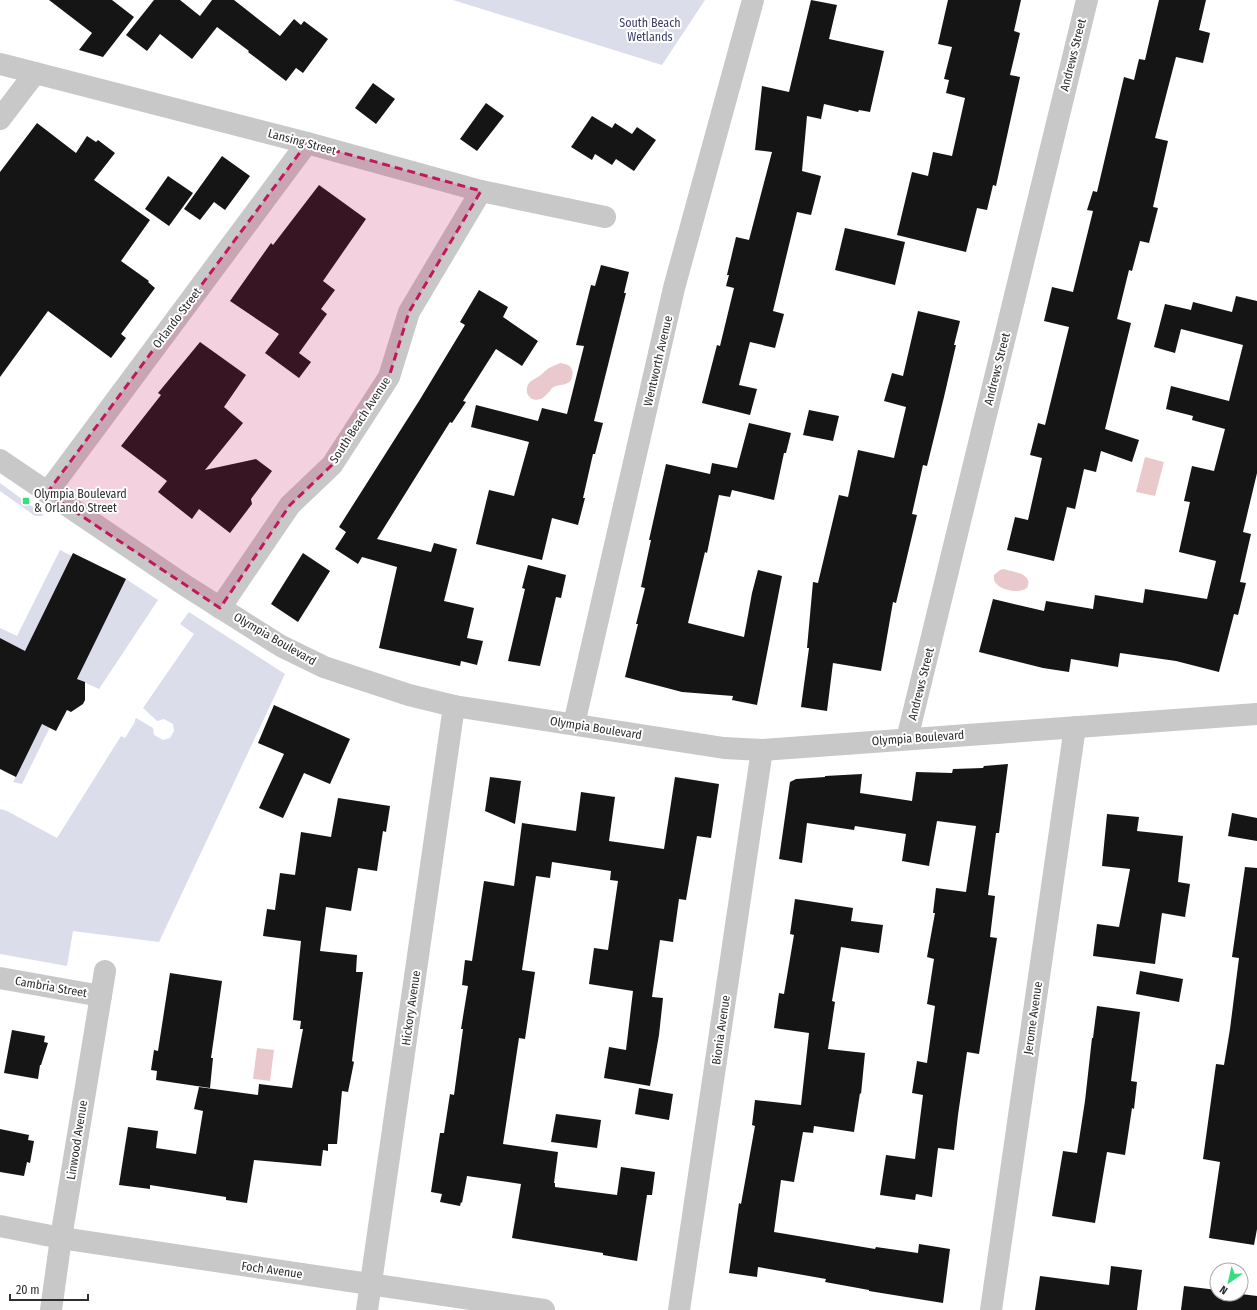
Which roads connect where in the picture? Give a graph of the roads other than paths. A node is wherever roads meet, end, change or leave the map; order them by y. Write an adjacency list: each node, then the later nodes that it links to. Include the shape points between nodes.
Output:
1 (753, 0): 14 (street, Wentworth Avenue, via 674,288)
2 (1087, 0): 16 (street, Andrews Street)
3 (0, 64): 4 (street, Lansing Street)
4 (35, 73): 5 (street); 6 (street, Lansing Street)
5 (0, 119)
6 (308, 143): 7 (street, Lansing Street); 10 (street, Orlando Street)
7 (481, 191): 8 (street, Lansing Street); 11 (street, South Beach Avenue, via 409,312 388,377 332,465 290,504)
8 (605, 217)
9 (0, 460): 10 (street, Olympia Boulevard)
10 (47, 493): 11 (street, Olympia Boulevard)
11 (220, 608): 12 (street, Olympia Boulevard, via 281,646 324,667 409,695)
12 (454, 706): 14 (street, Olympia Boulevard); 23 (street, Hickory Avenue)
13 (1257, 714): 15 (street, Olympia Boulevard)
14 (574, 724): 17 (street, Olympia Boulevard, via 724,748)
15 (1075, 727): 16 (street, Olympia Boulevard); 28 (street, Jerome Avenue)
16 (907, 739): 17 (street, Olympia Boulevard)
17 (762, 750): 27 (street, Bionia Avenue)
18 (105, 970): 20 (street, Linwood Avenue)
19 (0, 978): 20 (street, Cambria Street)
20 (101, 996): 22 (street, Linwood Avenue)
21 (0, 1226): 22 (street, Foch Avenue)
22 (61, 1238): 23 (street, Foch Avenue); 24 (street, Linwood Avenue)
23 (371, 1285): 25 (street, Hickory Avenue); 26 (street, Foch Avenue)
24 (51, 1310)
25 (367, 1310)
26 (544, 1310)
27 (679, 1310)
28 (991, 1310)

